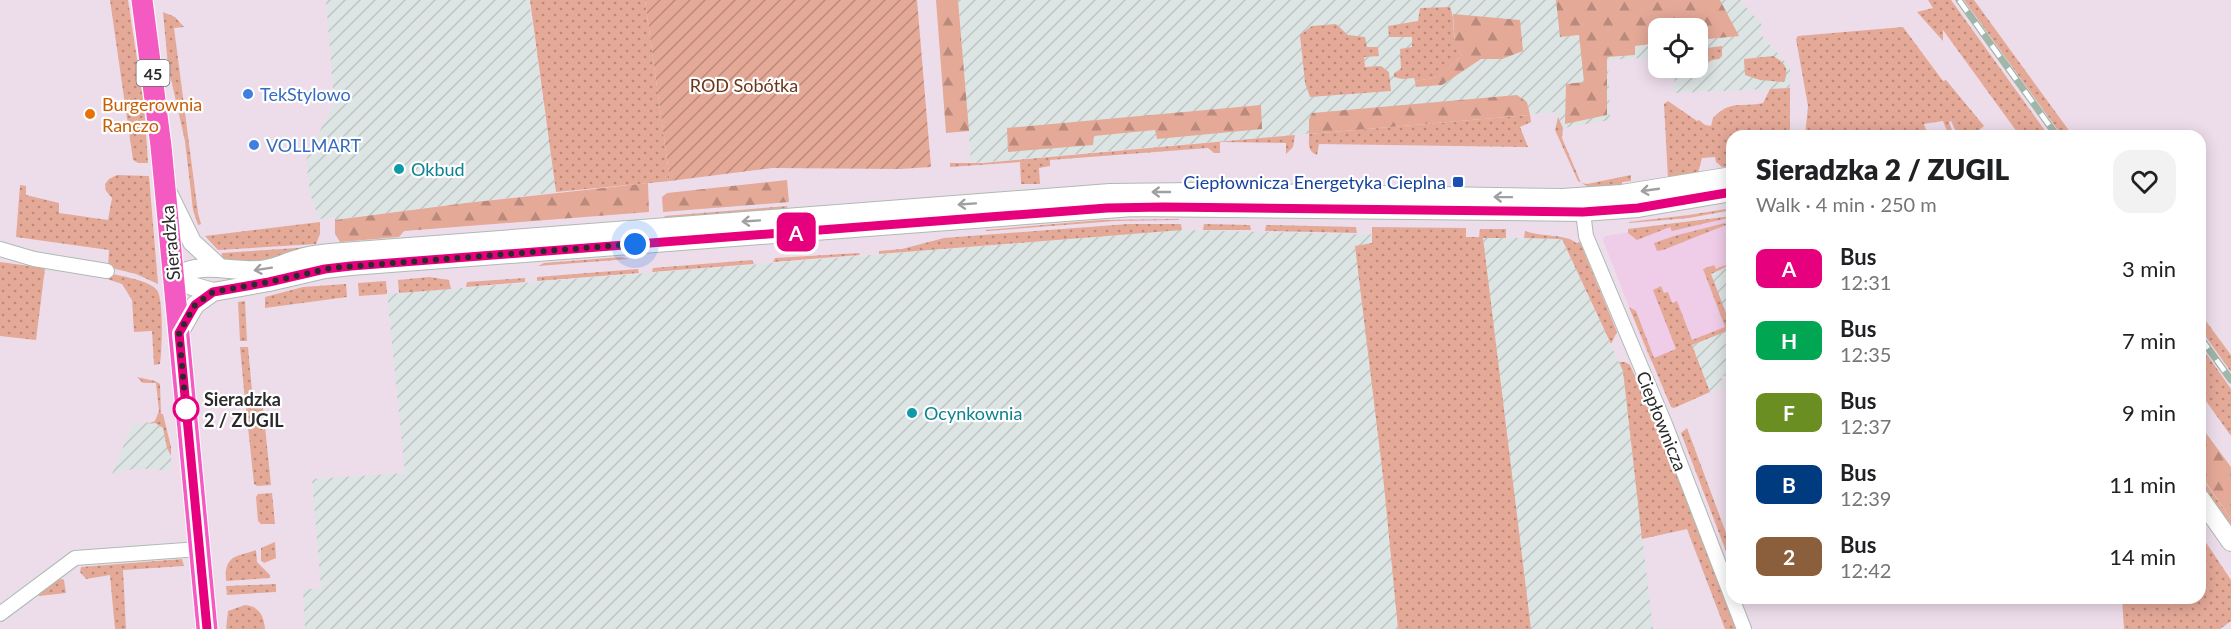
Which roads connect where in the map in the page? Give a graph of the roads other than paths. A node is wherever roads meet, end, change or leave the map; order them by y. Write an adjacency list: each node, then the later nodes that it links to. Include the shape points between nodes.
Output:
1 (142, 0): 3 (main road, Sieradzka / 45)
2 (1726, 177): 5 (main road, one-way to 5)
3 (165, 186): 9 (main road, via 189,237); 11 (main road, Sieradzka / 45)
4 (1726, 193): 7 (main road, via 1638,208)
5 (1594, 196): 6 (main road); 7 (street)
6 (1562, 198): 7 (street); 9 (main road, one-way to 9, via 1110,193 330,253 257,270)
7 (1583, 212): 12 (main road, via 1107,208 341,267); 17 (street, Ciepłownicza, via 1588,242)
8 (0, 249): 10 (street)
9 (219, 267): 11 (main road, via 194,268)
10 (107, 271)
11 (174, 277): 12 (main road); 13 (main road, Sieradzka / 45)
12 (213, 292): 13 (main road, via 195,305)
13 (179, 333): 16 (main road, Sieradzka / 45)
14 (2206, 507): 15 (main road)
15 (2231, 542)
16 (199, 549): 19 (street, via 75,558); 20 (main road, Sieradzka / 45)
17 (1726, 582)
18 (1734, 604): 21 (street, Ciepłownicza)
19 (0, 614)
20 (207, 629)
21 (1744, 629)

